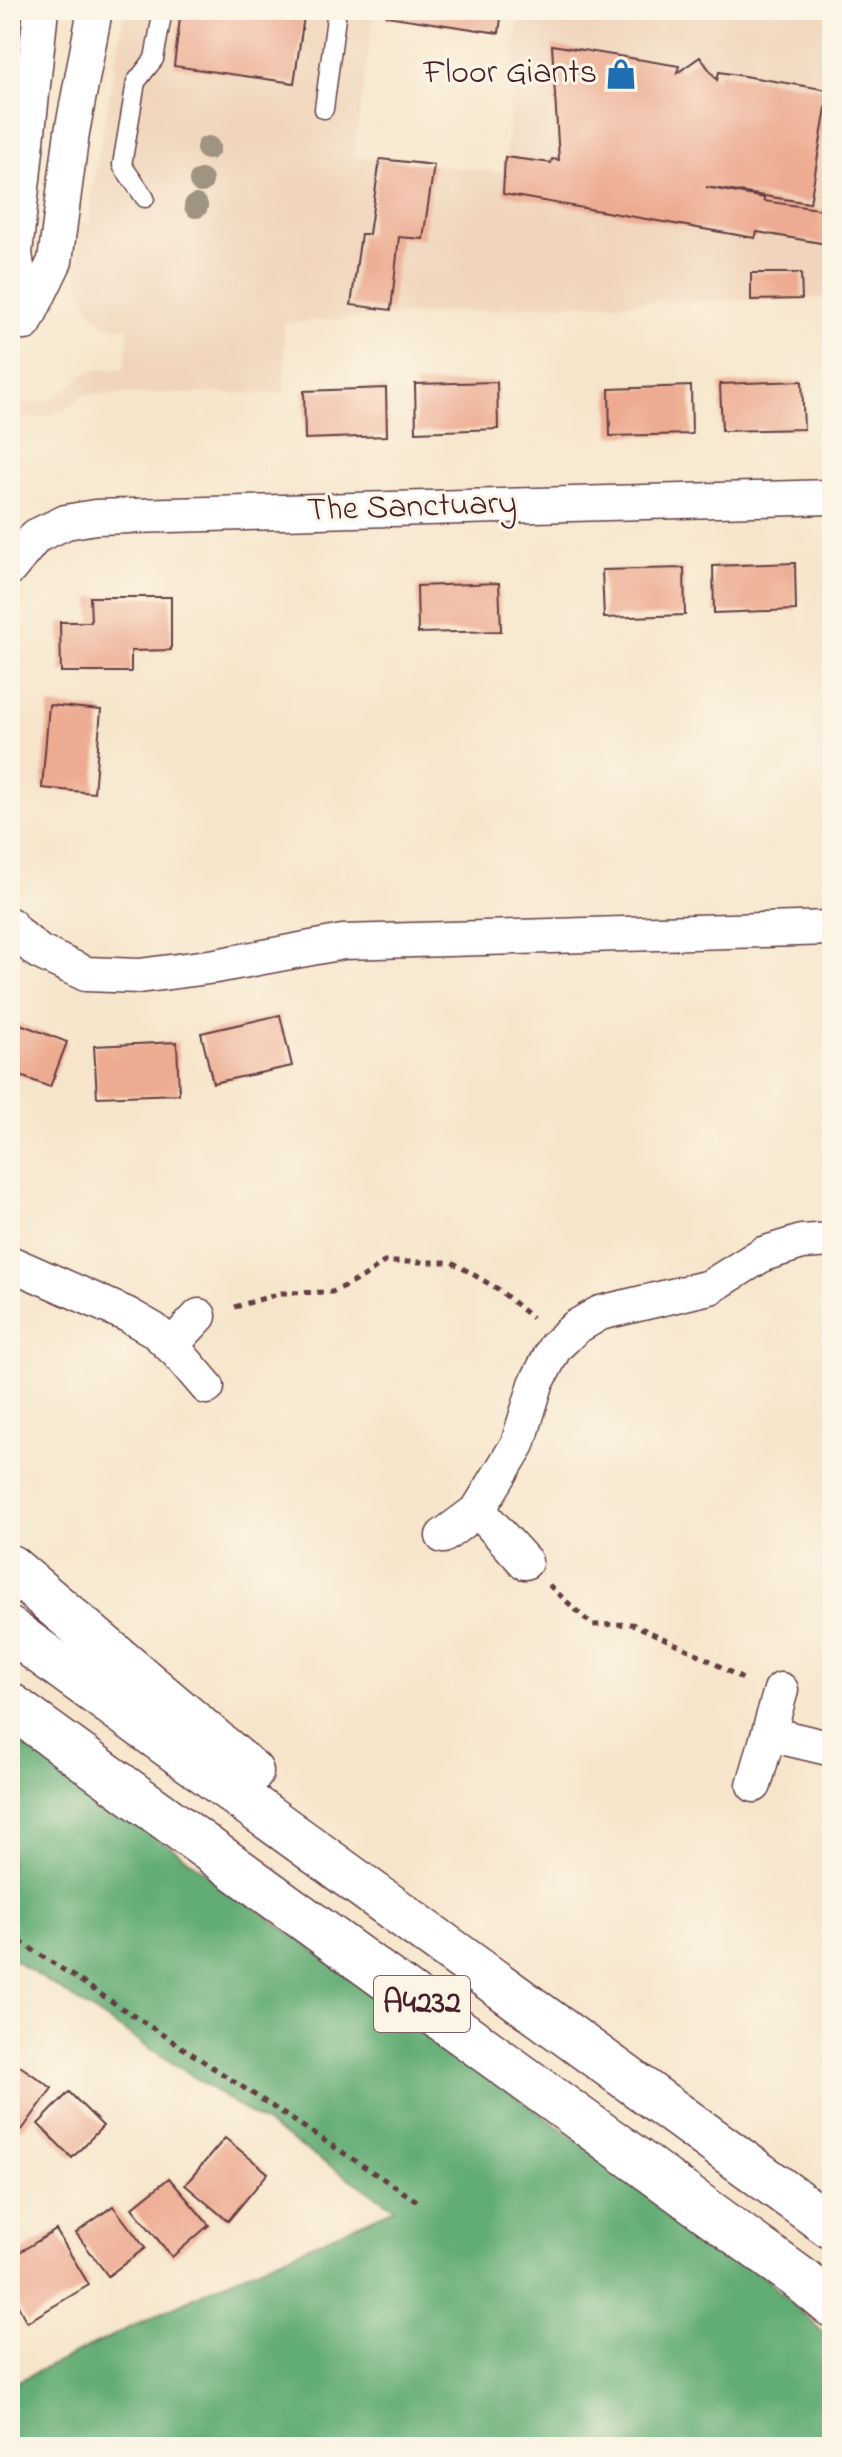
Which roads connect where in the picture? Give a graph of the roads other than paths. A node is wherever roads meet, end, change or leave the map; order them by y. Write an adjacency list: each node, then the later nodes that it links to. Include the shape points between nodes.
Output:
1 (41, 10): 7 (street, via 15,253)
2 (95, 10): 7 (street, via 55,261)
3 (163, 10): 6 (lane, via 154,59 136,82 122,165)
4 (337, 10): 5 (lane)
5 (324, 109)
6 (145, 198)
7 (17, 322)
8 (832, 497): 9 (street, The Sanctuary, via 95,517 66,522 36,536)
9 (10, 568)
10 (10, 925): 11 (street, via 39,952 86,974 139,976 343,942)
11 (832, 928)
12 (832, 1240): 17 (street, via 802,1242 763,1254 710,1287 600,1313 576,1327 555,1347 536,1384 518,1444)
13 (10, 1263): 15 (street, via 128,1315)
14 (199, 1316): 15 (street)
15 (171, 1346): 16 (street)
16 (207, 1387)
17 (478, 1510): 18 (street); 19 (street)
18 (443, 1536)
19 (525, 1562)
20 (10, 1567): 27 (main road)
21 (10, 1630): 27 (main road, A4232)
22 (779, 1695): 24 (street)
23 (10, 1705): 29 (main road, A4232)
24 (769, 1734): 25 (street); 26 (street)
25 (832, 1749)
26 (754, 1785)
27 (512, 1994): 28 (main road, A4232)
28 (832, 2227)
29 (832, 2305)

